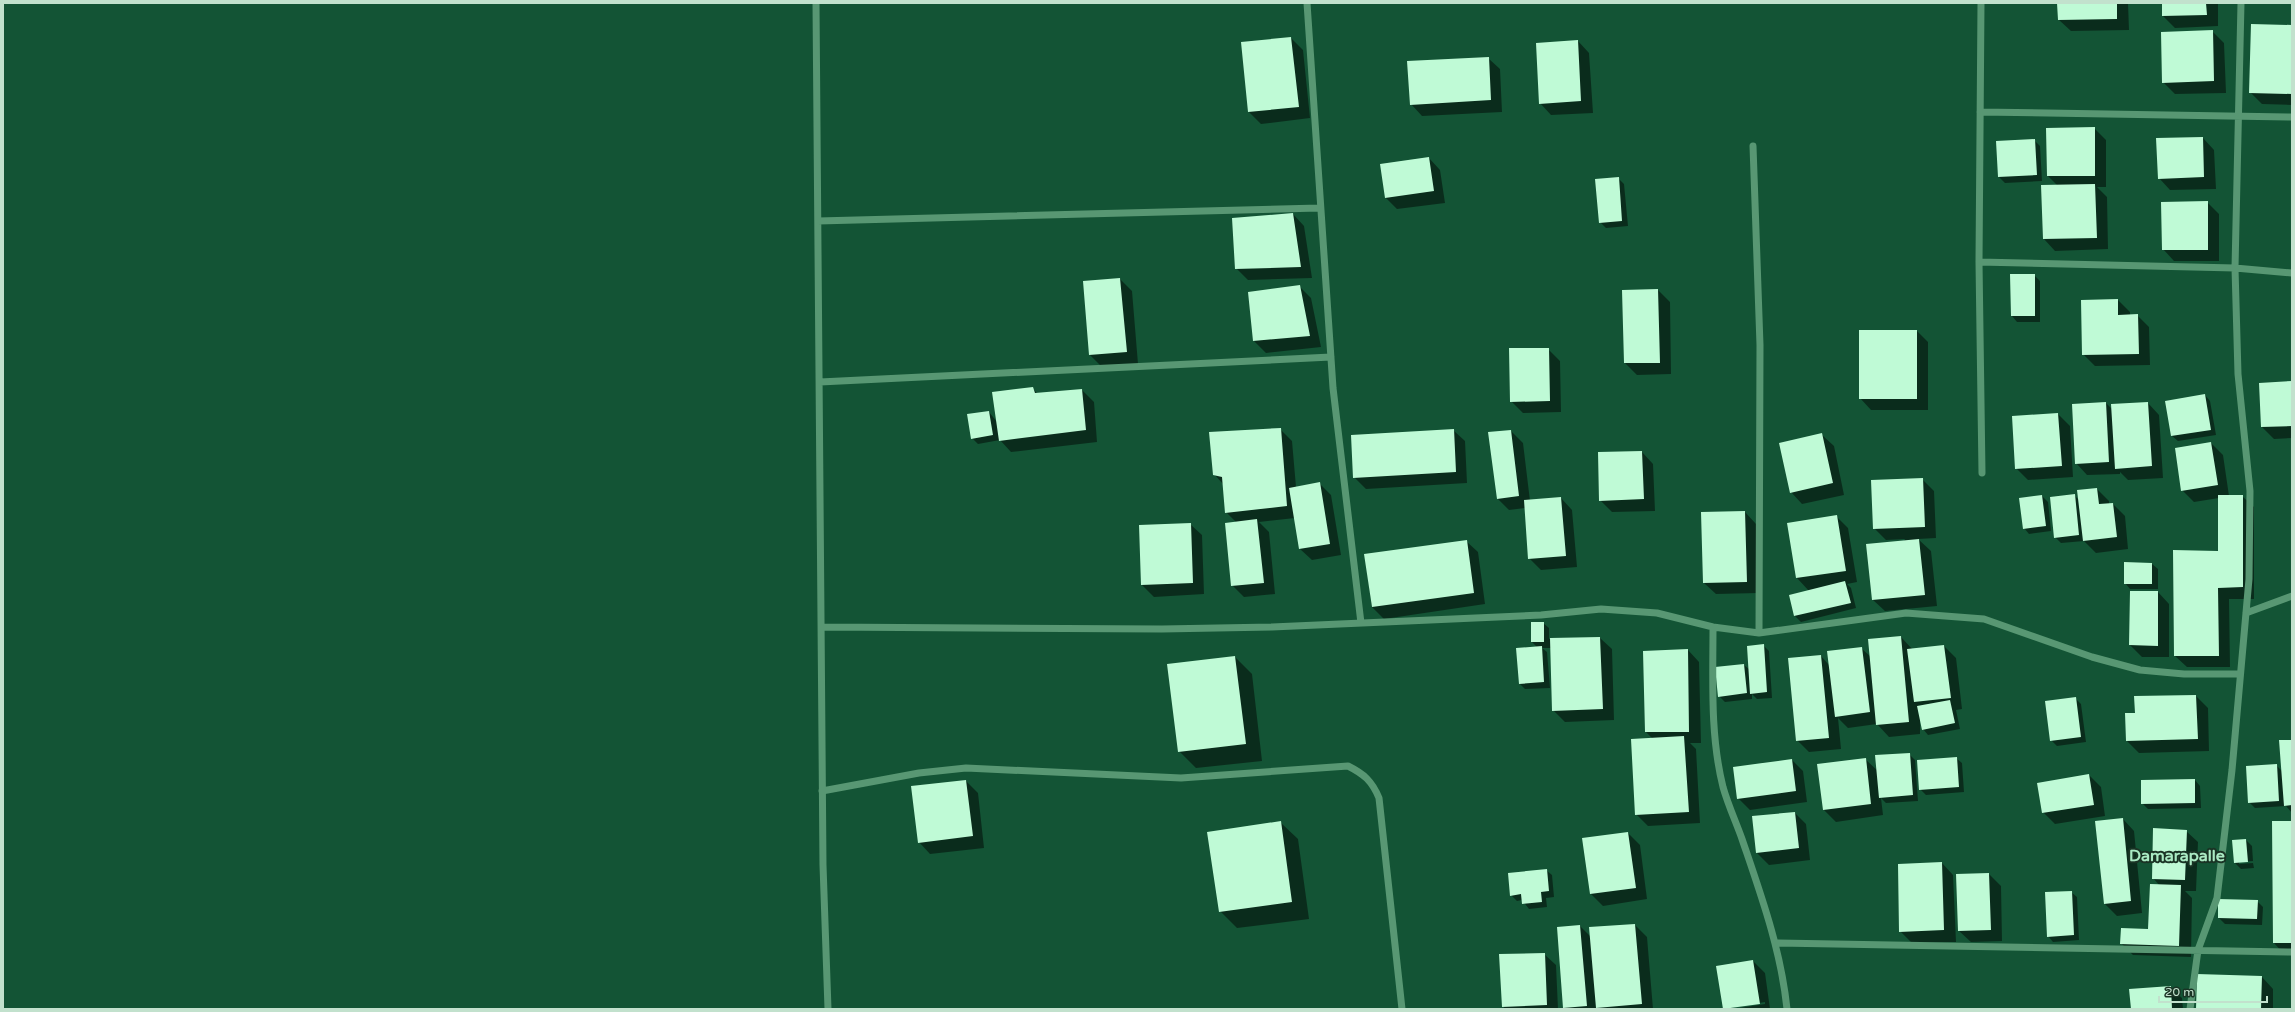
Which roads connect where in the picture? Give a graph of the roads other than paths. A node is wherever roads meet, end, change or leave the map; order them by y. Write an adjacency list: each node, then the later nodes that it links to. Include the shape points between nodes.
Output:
1 (816, 3): 10 (street)
2 (1307, 3): 9 (street)
3 (1982, 3): 5 (street)
4 (2241, 3): 6 (street)
5 (1980, 112): 6 (street); 11 (street)
6 (2240, 115): 7 (street); 12 (street)
7 (2292, 116)
8 (1753, 146): 22 (street, via 1760,345)
9 (1319, 208): 10 (street); 14 (street)
10 (818, 221): 15 (street)
11 (1980, 262): 12 (street); 16 (street)
12 (2235, 268): 13 (street); 18 (street, via 2238,374 2250,491)
13 (2292, 273)
14 (1331, 357): 15 (street); 19 (street)
15 (820, 382): 20 (street)
16 (1982, 474)
17 (2292, 596): 18 (street)
18 (2246, 613): 23 (street)
19 (1361, 623): 20 (street, via 1162,629); 21 (street, via 1541,615 1602,609 1657,613)
20 (822, 627): 24 (street)
21 (1713, 627): 22 (street); 25 (street, via 1714,729 1717,759 1724,789)
22 (1759, 633): 23 (street, via 1906,613 1950,616 1984,620 2092,658 2140,670 2184,674)
23 (2240, 674): 26 (street, via 2217,898)
24 (822, 791): 28 (street); 29 (street, via 919,773 966,768 1180,778 1348,766 1364,774 1372,782 1379,798)
25 (1776, 943): 26 (street); 30 (street)
26 (2198, 950): 27 (street); 31 (street)
27 (2292, 952)
28 (828, 1009)
29 (1402, 1009)
30 (1788, 1009)
31 (2190, 1009)

